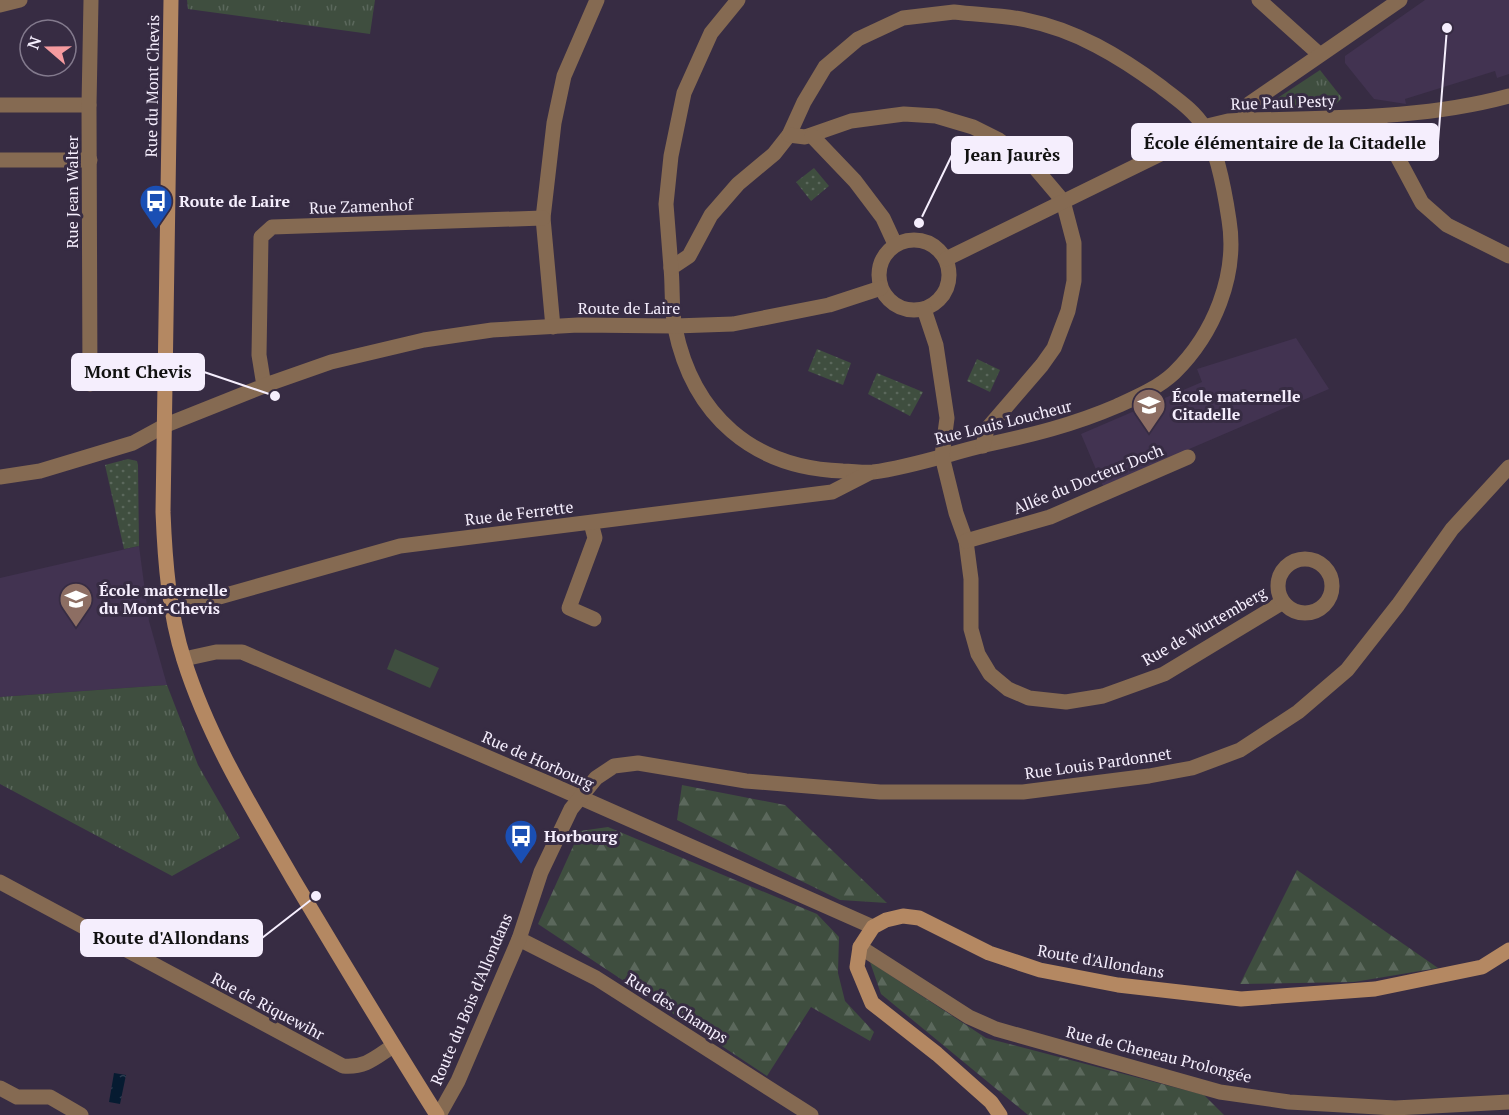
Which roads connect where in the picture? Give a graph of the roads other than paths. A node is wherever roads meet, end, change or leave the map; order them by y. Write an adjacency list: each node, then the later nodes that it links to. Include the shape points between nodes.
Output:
1 (20, 0): 8 (street)
2 (91, 0): 12 (street, Rue Jean Walter)
3 (171, 0): 32 (street, Rue du Mont Chevis)
4 (597, 0): 21 (street, via 564,76 554,123)
5 (738, 0): 25 (street, Rue Louis Loucheur, via 711,33 684,93 666,204)
6 (1258, 0): 9 (street)
7 (1400, 0): 9 (street)
8 (0, 4)
9 (1319, 54): 14 (street, via 1249,104)
10 (1509, 96): 13 (street, Rue Paul Pesty, via 1476,105)
11 (0, 105): 12 (street)
12 (89, 105): 19 (street, Rue Jean Walter)
13 (1376, 117): 14 (street, Rue Paul Pesty); 23 (street, via 1422,203 1448,225)
14 (1243, 120): 15 (street, Rue Paul Pesty)
15 (1203, 127): 16 (street, via 1191,111 1124,60 1078,36 1027,20 954,12 903,18 858,39 825,67); 20 (street, Rue Paul Pesty, via 1185,142); 33 (street, Rue Louis Loucheur, via 1226,194 1232,236 1229,271 1220,305 1199,345 1173,374 1143,395 1082,421)
16 (789, 135): 17 (street); 25 (street, via 774,154 738,184 711,215 688,256)
17 (812, 136): 20 (street, via 851,121 904,114 936,116 999,140 1030,162); 22 (street, via 855,181 883,218)
18 (0, 160): 19 (street)
19 (90, 160): 30 (street, Rue Jean Walter)
20 (1063, 201): 24 (street, Rue Paul Pesty); 33 (street, via 1074,243 1074,281 1068,311 1053,348 987,429)
21 (543, 218): 29 (street); 31 (street, Rue Zamenhof, via 272,227 261,237 259,356)
22 (895, 244): 24 (street, via 918,239 930,242); 26 (street, via 879,269)
23 (1509, 256)
24 (946, 259): 27 (street, via 949,271 944,294)
25 (671, 268): 28 (street, Rue Louis Loucheur)
26 (881, 288): 27 (street, via 894,304); 28 (street, Route de Laire, via 828,305 733,324)
27 (924, 309): 34 (street, Rue de Wurtemberg, via 936,345 946,418)
28 (675, 326): 29 (street, Route de Laire); 37 (street, Rue Louis Loucheur, via 684,360 704,403 729,432 788,463 824,470)
29 (553, 327): 31 (street, Route de Laire, via 492,330 424,340 332,362)
30 (90, 384)
31 (264, 386): 32 (street, Route de Laire)
32 (166, 425): 38 (street, Route de Laire, via 133,443 40,471); 42 (street, Rue du Mont Chevis, via 165,558)
33 (983, 446): 34 (street, Rue Louis Loucheur)
34 (942, 456): 37 (street, Rue Louis Loucheur); 40 (street, Rue de Wurtemberg)
35 (1188, 457): 40 (street, Allée du Docteur Doch, via 1050,517)
36 (1509, 467): 45 (street, Rue Louis Pardonnet, via 1452,529 1347,670 1298,711 1240,750 1192,768 1023,792 880,792 746,781 638,763 614,766)
37 (872, 472): 39 (street, Rue de Ferrette, via 832,492)
38 (0, 477)
39 (591, 523): 42 (street, Rue de Ferrette, via 400,546); 43 (street, via 595,538 569,608)
40 (966, 541): 41 (street, Rue de Wurtemberg, via 971,629 978,654 990,674 1008,689 1029,698 1066,702 1103,696 1164,674)
41 (1282, 602)
42 (173, 610): 44 (street, Rue du Mont Chevis)
43 (594, 619)
44 (184, 659): 45 (street, Rue de Horbourg, via 216,652 242,652); 51 (street, Rue du Mont Chevis, via 208,725 245,797)
45 (579, 798): 47 (street, Rue de Horbourg); 48 (street, Route du Bois d'Allondans, via 540,872)
46 (0, 882): 51 (street, Rue de Riquewihr, via 343,1066 357,1067)
47 (873, 927): 49 (street); 50 (street, Route d'Allondans, via 903,916 919,918 989,953 1040,970 1118,985 1241,999 1375,989 1482,967)
48 (519, 939): 55 (street, Route du Bois d'Allondans, via 458,1081); 56 (street, Rue des Champs, via 596,978)
49 (860, 947): 53 (street, Rue de Cheneau Prolongée, via 969,1017 996,1029 1220,1092 1289,1102 1395,1107); 57 (street, via 857,967 872,1003 937,1054 991,1102)
50 (1509, 950)
51 (393, 1046): 55 (street, Rue du Mont Chevis)
52 (0, 1088): 54 (street, via 17,1098 50,1097)
53 (1509, 1102)
54 (81, 1115)
55 (438, 1115)
56 (811, 1115)
57 (1000, 1115)

